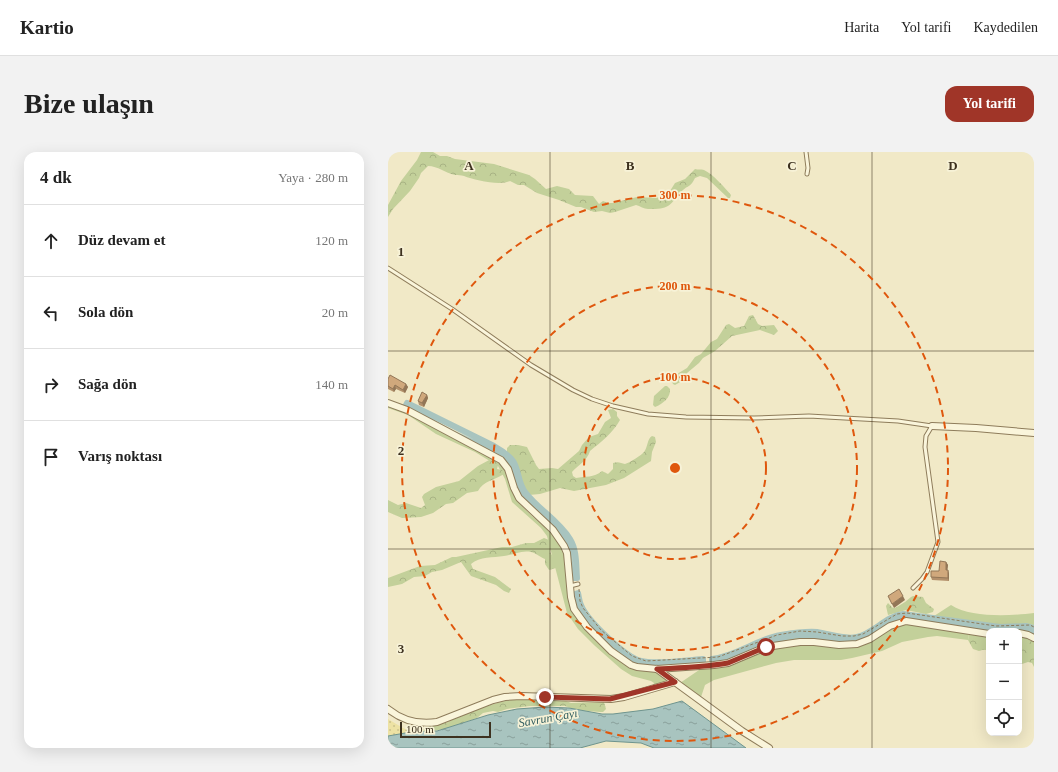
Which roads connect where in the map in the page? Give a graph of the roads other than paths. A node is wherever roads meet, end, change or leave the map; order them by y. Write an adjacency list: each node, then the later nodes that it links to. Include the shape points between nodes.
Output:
1 (806, 152): 2 (lane)
2 (807, 174)
3 (388, 268): 5 (lane, via 452,309 530,365 573,390 613,406 648,414 686,418 809,416 898,421)
4 (388, 403): 8 (street, via 407,410 501,460 508,469 520,498 553,530 564,546)
5 (932, 426): 6 (street); 9 (lane, via 926,436 925,447 938,542 926,572)
6 (1034, 434)
7 (578, 584): 8 (lane)
8 (569, 586): 13 (street, via 574,609 607,647 630,665)
9 (913, 588)
10 (986, 634): 13 (street, via 906,622 890,626 857,644 839,645 807,641 780,644 762,648 728,663)
11 (1022, 634): 12 (street)
12 (1034, 638)
13 (657, 669): 14 (street)
14 (675, 682): 15 (street, via 610,699 505,697 428,723 406,721); 16 (street)
15 (388, 709)
16 (769, 748)

